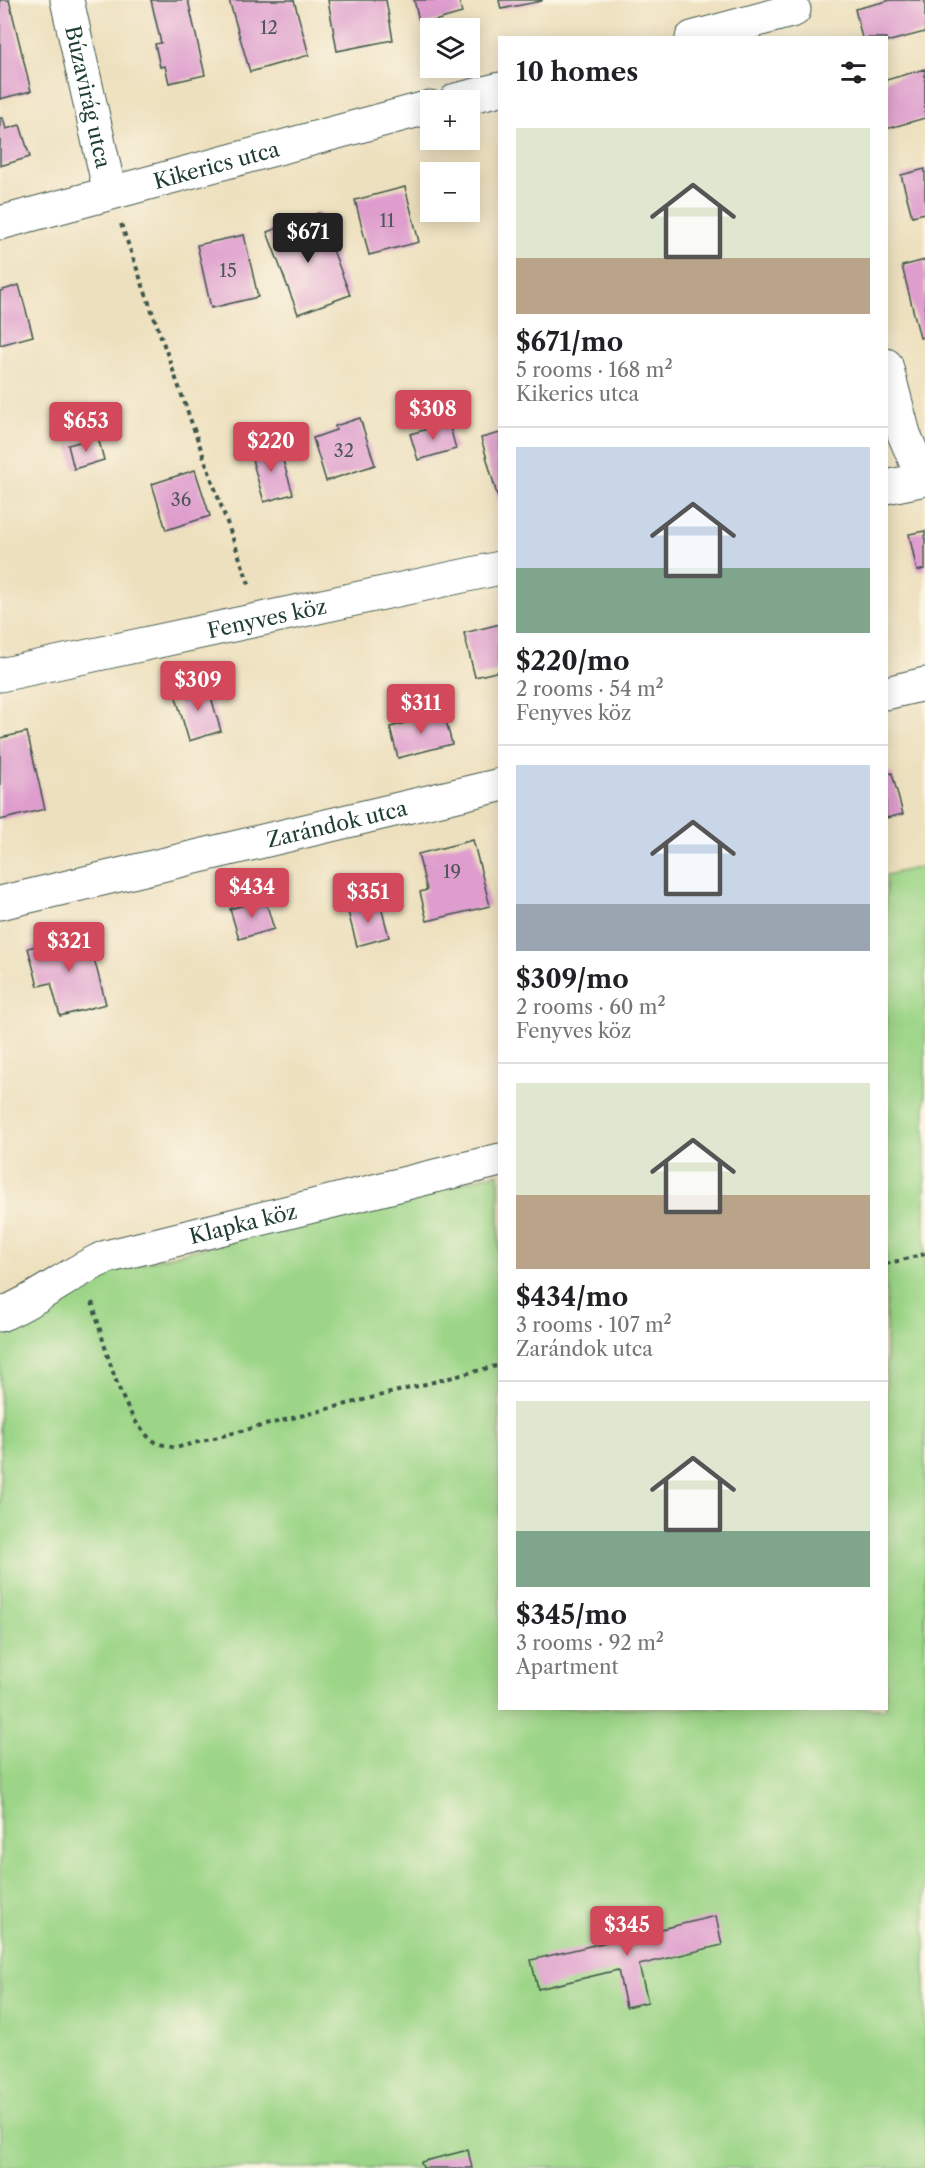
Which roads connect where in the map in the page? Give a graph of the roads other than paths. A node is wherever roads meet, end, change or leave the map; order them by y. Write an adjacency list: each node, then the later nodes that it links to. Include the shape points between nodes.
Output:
1 (67, 0): 7 (street, Búzavirág utca)
2 (796, 16): 3 (street)
3 (701, 36)
4 (498, 90): 5 (street)
5 (480, 94)
6 (420, 110): 7 (street, Kikerics utca)
7 (110, 193): 8 (street, Kikerics utca)
8 (0, 223)
9 (888, 373): 10 (street, via 904,435)
10 (924, 479): 11 (street)
11 (888, 487)
12 (498, 568): 13 (street, Fenyves köz)
13 (0, 675)
14 (925, 684): 15 (street)
15 (888, 693)
16 (498, 785): 17 (street, Zarándok utca)
17 (0, 903)
18 (498, 1160): 19 (street, Klapka köz, via 106,1257)
19 (0, 1315)

